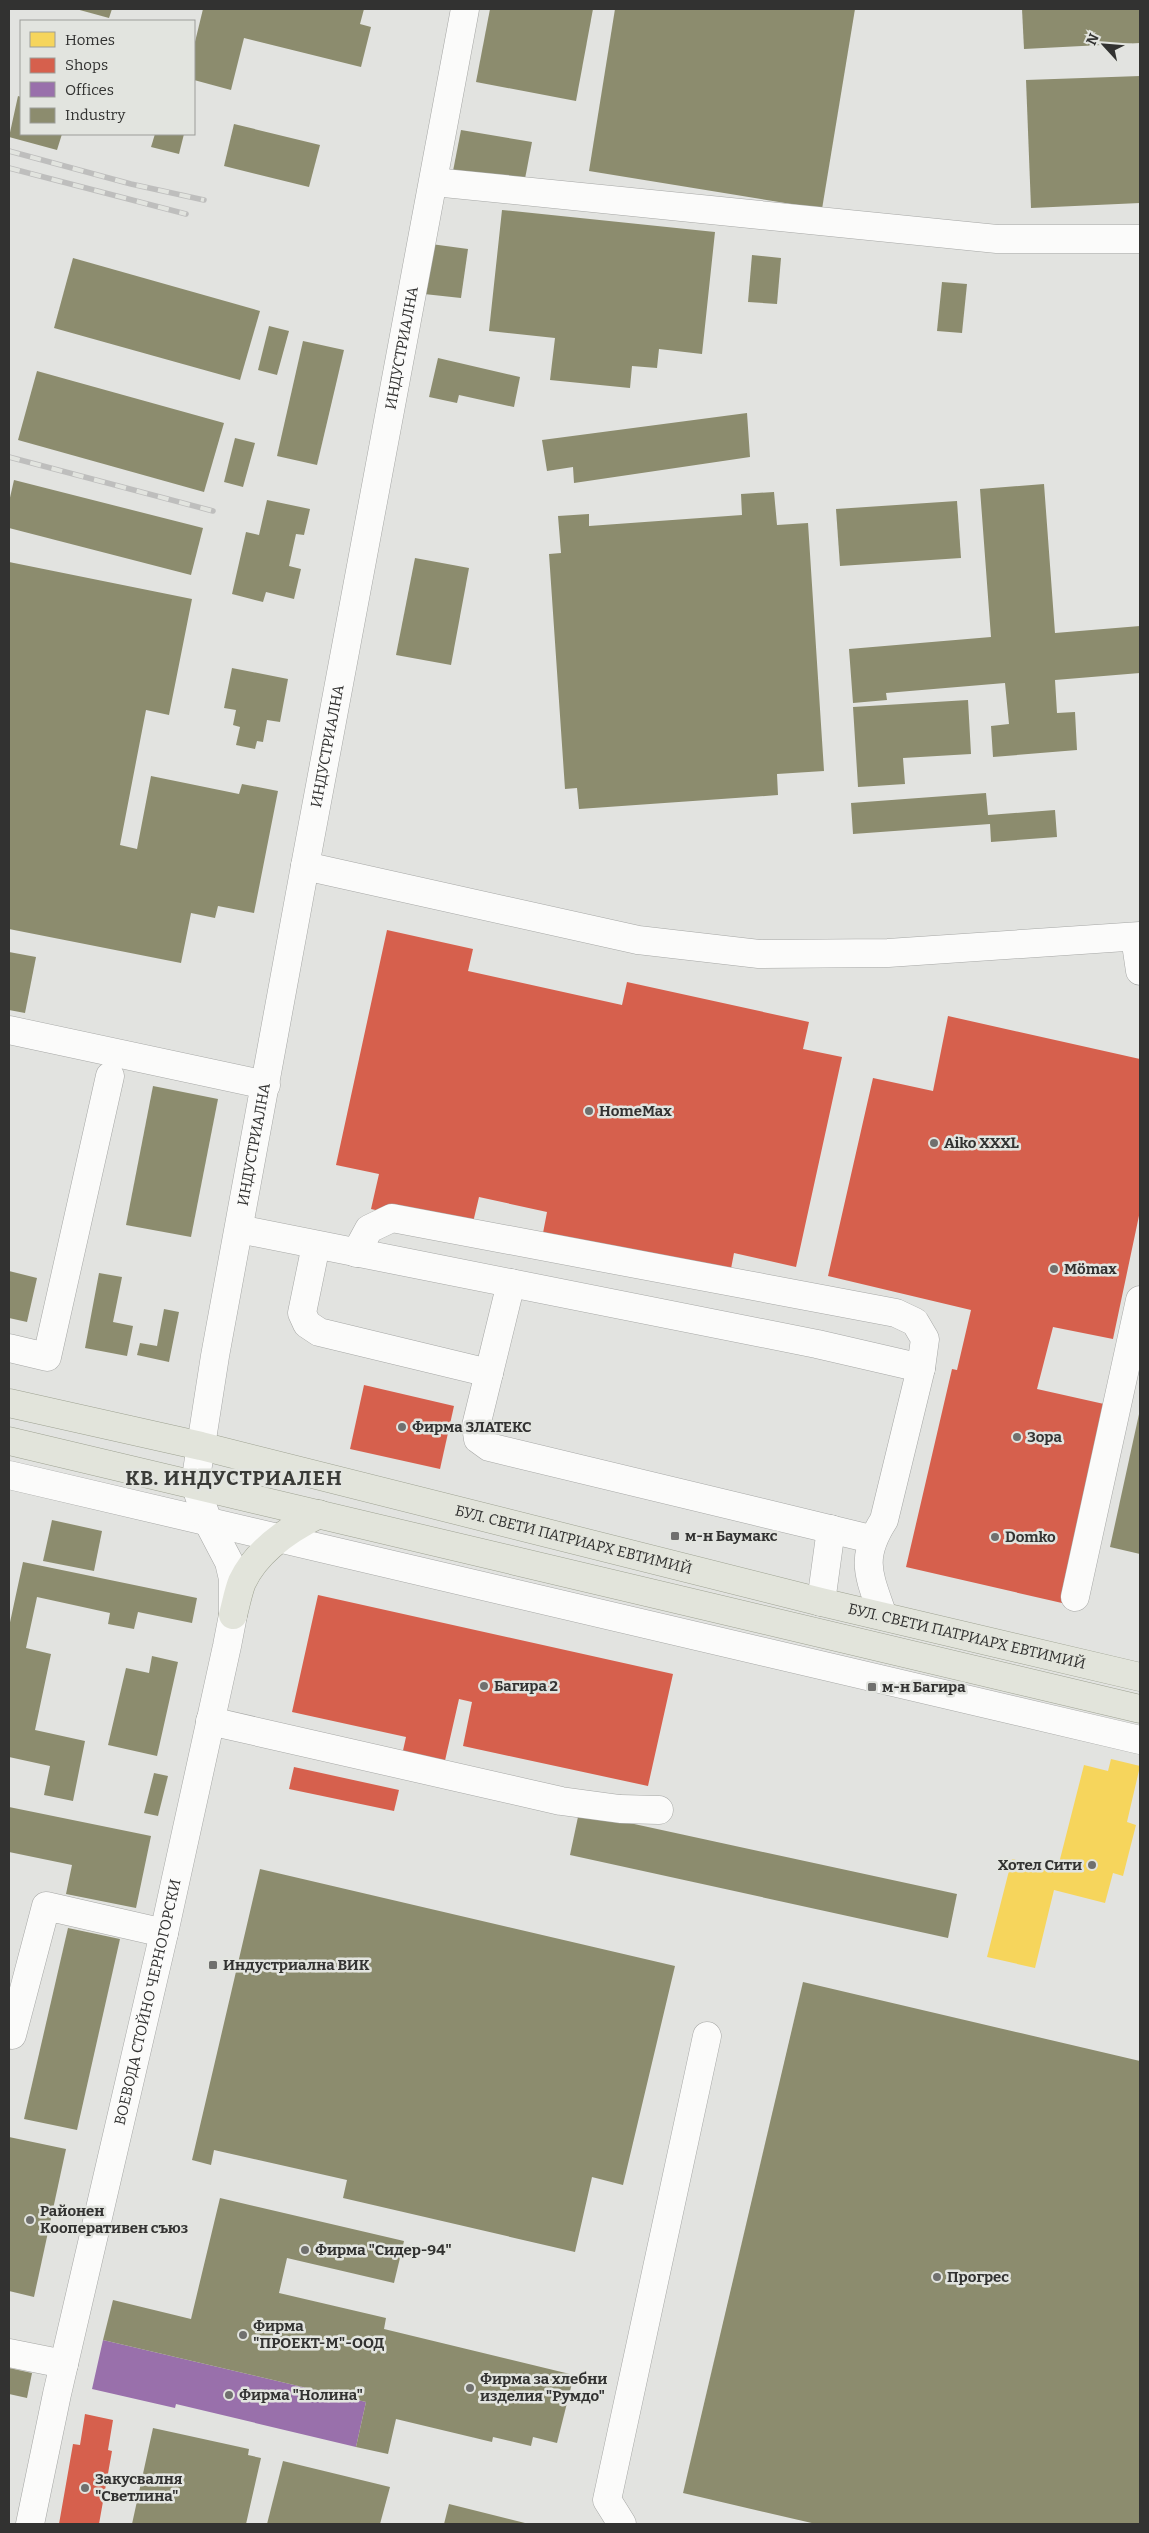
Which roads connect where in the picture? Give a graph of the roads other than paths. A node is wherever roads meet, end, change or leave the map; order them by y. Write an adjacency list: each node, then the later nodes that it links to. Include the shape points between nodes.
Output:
1 (466, 9): 2 (street, ИНДУСТРИАЛНА)
2 (434, 182): 3 (street, via 997,239); 4 (street, ИНДУСТРИАЛНА)
3 (1140, 239)
4 (305, 866): 5 (street, via 638,940 759,954 888,953); 9 (street, ИНДУСТРИАЛНА)
5 (1138, 937): 6 (street)
6 (1140, 971)
7 (9, 1030): 9 (street)
8 (110, 1076): 15 (street, via 47,1357)
9 (266, 1085): 10 (street, ИНДУСТРИАЛНА)
10 (239, 1229): 11 (street); 20 (street, ИНДУСТРИАЛНА)
11 (316, 1245): 12 (street); 17 (street, via 302,1313 307,1324 319,1332)
12 (356, 1253): 13 (street); 16 (street, via 369,1229 392,1218 896,1313 915,1322 925,1339)
13 (511, 1283): 16 (street); 17 (street)
14 (1140, 1300): 28 (street)
15 (9, 1348)
16 (921, 1368): 27 (street, via 884,1520)
17 (489, 1373): 25 (street, via 476,1426 478,1439 489,1447)
18 (9, 1403): 20 (main road, БУЛ. СВЕТИ ПАТРИАРХ ЕВТИМИЙ)
19 (9, 1441): 22 (main road, БУЛ. СВЕТИ ПАТРИАРХ ЕВТИМИЙ)
20 (201, 1446): 22 (street, ИНДУСТРИАЛНА); 29 (main road, БУЛ. СВЕТИ ПАТРИАРХ ЕВТИМИЙ)
21 (9, 1475): 24 (street)
22 (194, 1484): 23 (main road, БУЛ. СВЕТИ ПАТРИАРХ ЕВТИМИЙ); 24 (street, ВОЕВОДА СТОЙНО ЧЕРНОГОРСКИ)
23 (319, 1514): 26 (main road); 33 (main road, БУЛ. СВЕТИ ПАТРИАРХ ЕВТИМИЙ)
24 (208, 1522): 26 (street); 30 (street, ВОЕВОДА СТОЙНО ЧЕРНОГОРСКИ, via 229,1562 233,1579)
25 (832, 1529): 27 (street); 29 (street)
26 (280, 1538): 30 (main road, via 253,1564 242,1582); 35 (street)
27 (871, 1539): 31 (street, via 867,1570)
28 (1075, 1597)
29 (821, 1602): 31 (main road, БУЛ. СВЕТИ ПАТРИАРХ ЕВТИМИЙ)
30 (233, 1615): 34 (street, ВОЕВОДА СТОЙНО ЧЕРНОГОРСКИ)
31 (883, 1616): 32 (main road, БУЛ. СВЕТИ ПАТРИАРХ ЕВТИМИЙ)
32 (1140, 1677)
33 (1140, 1709)
34 (210, 1721): 36 (street, via 374,1750 561,1801 620,1809); 37 (street, ВОЕВОДА СТОЙНО ЧЕРНОГОРСКИ)
35 (1140, 1740)
36 (659, 1810)
37 (164, 1933): 38 (street, via 46,1906); 41 (street, ВОЕВОДА СТОЙНО ЧЕРНОГОРСКИ)
38 (12, 2034)
39 (707, 2036): 43 (street, via 607,2500)
40 (9, 2352): 41 (street)
41 (64, 2364): 42 (street, ВОЕВОДА СТОЙНО ЧЕРНОГОРСКИ)
42 (30, 2524)
43 (622, 2524)

